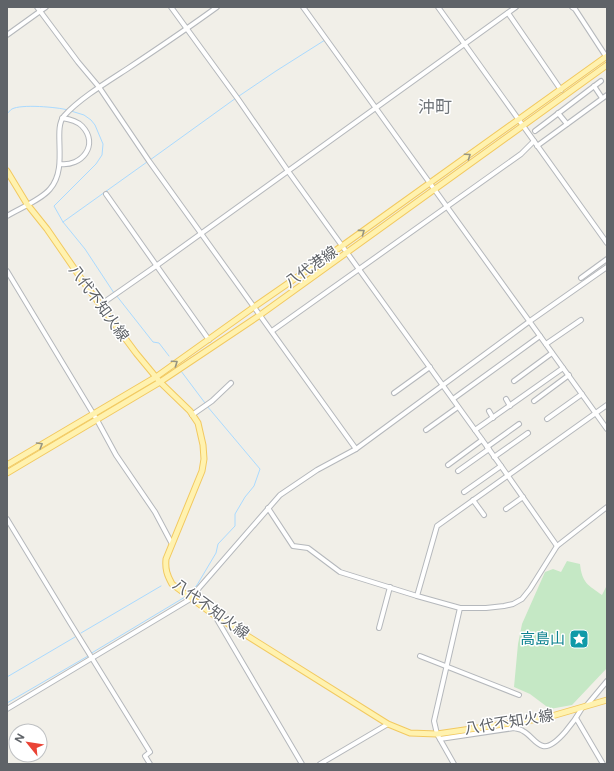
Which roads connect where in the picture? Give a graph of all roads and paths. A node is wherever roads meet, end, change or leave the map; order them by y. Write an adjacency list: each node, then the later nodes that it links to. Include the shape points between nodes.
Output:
1 (46, 7): 8 (street)
2 (170, 7): 10 (street)
3 (217, 7): 10 (street)
4 (303, 7): 21 (street)
5 (438, 7): 12 (street)
6 (516, 7): 9 (street)
7 (572, 7): 13 (street)
8 (39, 9): 11 (street); 17 (street)
9 (508, 13): 12 (street); 18 (street)
10 (187, 29): 17 (street); 32 (street)
11 (7, 35)
12 (464, 44): 21 (street); 24 (street)
13 (607, 57): 18 (main road, 八代港線)
14 (607, 65): 26 (main road, 八代港線)
15 (601, 81): 16 (street)
16 (594, 86): 20 (street); 22 (street)
17 (99, 87): 23 (street); 39 (street)
18 (561, 90): 24 (main road, 八代港線)
19 (607, 95): 20 (street)
20 (602, 98): 25 (street)
21 (375, 107): 32 (street); 33 (street)
22 (558, 113): 25 (street); 27 (street)
23 (65, 115): 30 (street, via 60,128); 30 (street, via 82,126 90,142 84,156 74,162)
24 (518, 120): 26 (street); 33 (main road, 八代港線, one-way to 24)
25 (567, 124): 29 (street)
26 (522, 125): 28 (street); 34 (main road, 八代港線)
27 (535, 132)
28 (534, 141): 29 (street); 37 (street, via 521,154)
29 (537, 146): 40 (street)
30 (60, 164): 36 (street, via 58,177 50,189)
31 (7, 171): 36 (main road, 八代不知火線)
32 (288, 171): 39 (street); 41 (street)
33 (430, 183): 34 (street); 41 (main road, 八代港線, one-way to 33)
34 (434, 189): 37 (street); 42 (main road, 八代港線)
35 (106, 194): 44 (street)
36 (27, 204): 38 (street); 49 (main road, 八代不知火線)
37 (446, 206): 46 (street); 53 (street)
38 (7, 216)
39 (200, 233): 44 (street); 50 (street)
40 (607, 243)
41 (342, 246): 42 (street); 50 (main road, 八代港線)
42 (346, 252): 46 (street); 51 (main road, 八代港線)
43 (607, 259): 48 (street)
44 (156, 266): 49 (street); 56 (street)
45 (607, 267): 53 (street)
46 (359, 269): 54 (street); 59 (street)
47 (7, 271): 77 (street)
48 (581, 278)
49 (100, 305): 62 (main road, 八代不知火線)
50 (254, 307): 51 (street); 56 (main road, 八代港線)
51 (260, 315): 54 (street); 64 (main road, 八代港線)
52 (581, 320): 57 (street)
53 (530, 321): 55 (street); 66 (street)
54 (272, 331): 89 (street)
55 (540, 336): 57 (street); 69 (street)
56 (209, 340): 62 (main road, 八代港線, one-way to 56)
57 (546, 344): 58 (street)
58 (552, 353): 60 (street); 63 (street)
59 (430, 367): 66 (street); 67 (street)
60 (563, 368): 61 (street); 73 (street)
61 (569, 375): 68 (street); 71 (street)
62 (156, 377): 64 (main road, 八代不知火線); 77 (main road, 八代港線)
63 (514, 381)
64 (160, 382): 78 (main road, 八代不知火線); 81 (main road, 八代港線)
65 (231, 383): 78 (street)
66 (442, 385): 69 (street); 89 (street)
67 (394, 393)
68 (582, 394): 76 (street); 80 (street)
69 (453, 399): 74 (street)
70 (506, 399): 73 (street)
71 (534, 401)
72 (607, 405): 76 (street)
73 (510, 406): 79 (street)
74 (458, 407): 84 (street); 85 (street)
75 (489, 411): 79 (street)
76 (596, 413): 83 (street); 96 (street)
77 (93, 414): 81 (street); 91 (main road, 八代港線, one-way to 77)
78 (192, 415): 105 (main road, 八代不知火線, via 198,423 204,459 202,471)
79 (493, 418): 85 (street)
80 (547, 419)
81 (97, 420): 95 (main road, 八代港線); 105 (street, via 116,455 155,512)
82 (519, 424): 88 (street)
83 (607, 429)
84 (426, 430)
85 (475, 430): 87 (street)
86 (528, 433): 90 (street)
87 (482, 440): 88 (street); 92 (street)
88 (488, 448): 90 (street); 94 (street)
89 (356, 449): 101 (street, via 317,470 280,495)
90 (494, 457): 93 (street)
91 (7, 465)
92 (448, 465)
93 (501, 466): 96 (street); 97 (street)
94 (458, 471)
95 (7, 473)
96 (508, 476): 98 (street); 99 (street)
97 (464, 492)
98 (523, 497): 102 (street); 106 (street)
99 (473, 500): 103 (street); 108 (street, via 437,526)
100 (607, 507): 106 (street)
101 (268, 508): 107 (street, via 293,546 308,548 340,572); 109 (street)
102 (506, 509)
103 (484, 515)
104 (7, 519): 113 (street)
105 (172, 544): 109 (main road, 八代不知火線, via 165,568 172,584)
106 (557, 546): 110 (street, via 530,589 519,601 504,606)
107 (390, 587): 108 (street); 112 (street)
108 (417, 596): 110 (street)
109 (190, 597): 111 (main road, 八代不知火線); 113 (street)
110 (460, 608): 115 (street)
111 (214, 615): 122 (main road, 八代不知火線); 125 (street)
112 (379, 628)
113 (91, 656): 120 (street); 124 (street, via 150,752 145,756)
114 (420, 656): 115 (street)
115 (447, 666): 117 (street); 123 (street, via 434,720)
116 (607, 681): 119 (street)
117 (519, 695)
118 (607, 700): 119 (main road, 八代不知火線)
119 (585, 707): 121 (street); 123 (main road, 八代不知火線, via 545,718)
120 (7, 709)
121 (576, 718): 123 (street, via 556,741 548,746 535,742 524,731 514,728); 128 (street)
122 (388, 724): 123 (main road, 八代不知火線, via 410,733); 126 (street)
123 (438, 736): 127 (street)
124 (150, 764)
125 (302, 764)
126 (320, 764)
127 (454, 764)
128 (603, 764)

